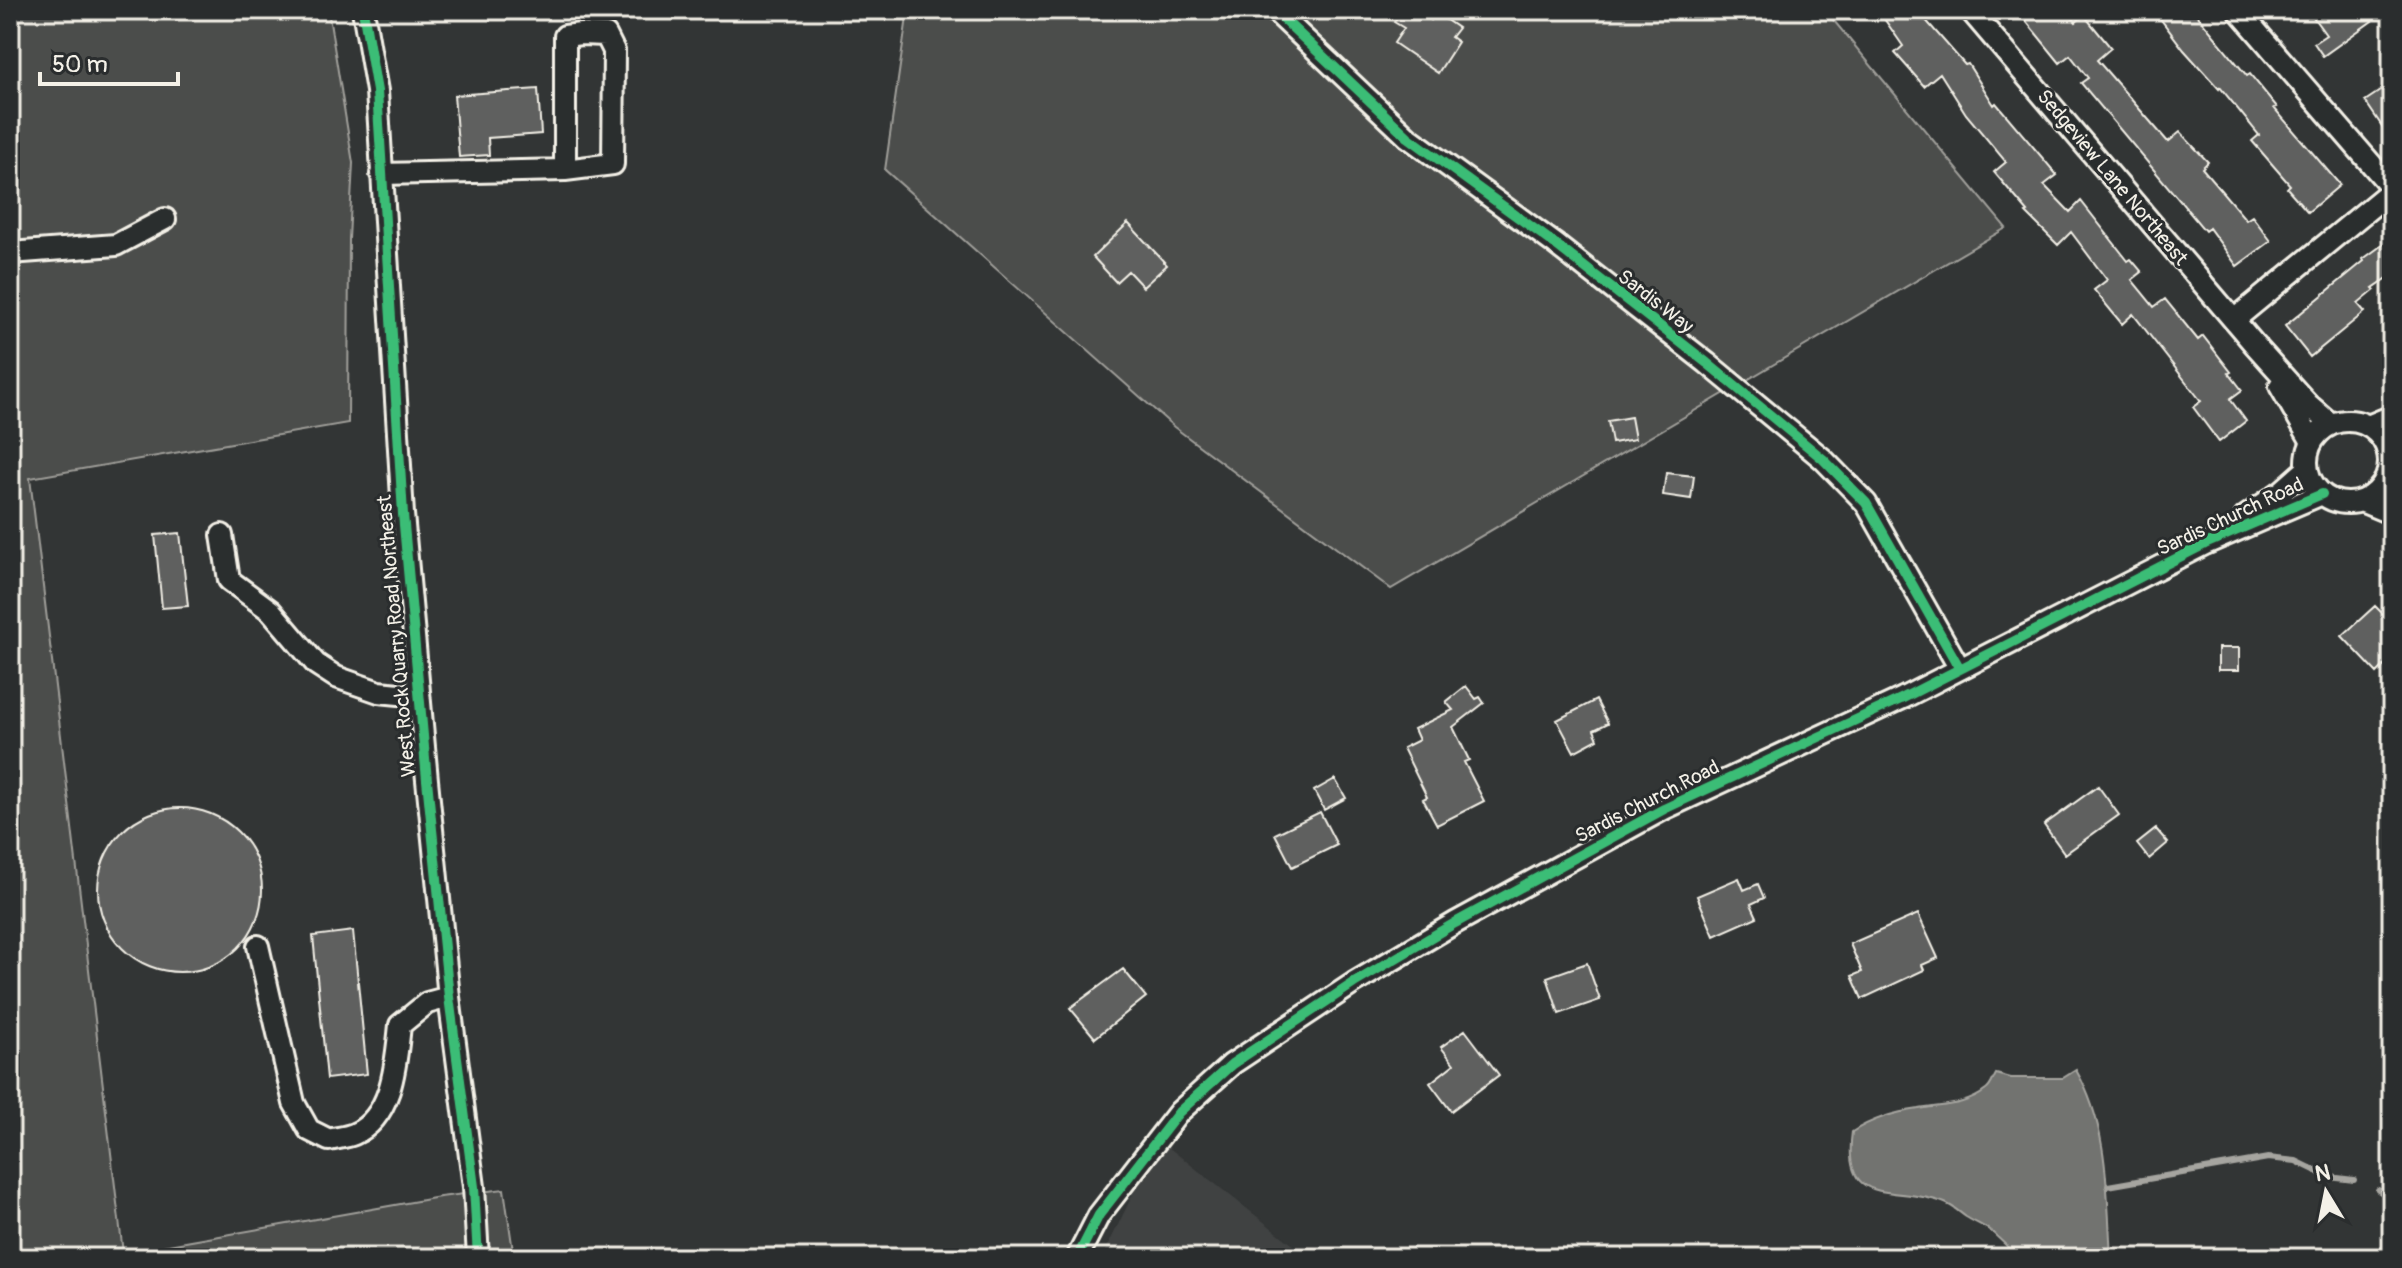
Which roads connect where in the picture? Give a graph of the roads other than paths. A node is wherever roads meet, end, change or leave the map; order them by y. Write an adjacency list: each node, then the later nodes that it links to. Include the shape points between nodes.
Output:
1 (363, 10): 6 (street, West Rock Quarry Road Northeast, via 377,91)
2 (1274, 10): 23 (street, Sardis Way, via 1408,137 1555,244 1823,459 1866,503)
3 (1970, 10): 10 (street, Sedgeview Lane Northeast)
4 (2238, 10): 7 (street)
5 (565, 170): 5 (street, via 613,164 614,51 606,35 565,36); 6 (street)
6 (381, 174): 24 (street, West Rock Quarry Road Northeast)
7 (2392, 189): 10 (street)
8 (165, 219): 9 (street, via 116,245)
9 (10, 253)
10 (2234, 320): 11 (street, Sedgeview Lane Northeast)
11 (2255, 345): 13 (street, Sedgeview Lane Northeast); 15 (street, Sedgeview Lane Northeast)
12 (2392, 416): 14 (street)
13 (2331, 424): 14 (street); 15 (street)
14 (2368, 426): 16 (street, via 2385,445)
15 (2312, 442): 17 (street)
16 (2390, 465): 19 (street, via 2382,484)
17 (2307, 469): 18 (street); 22 (street, Sardis Church Road)
18 (2322, 494): 19 (street, via 2347,503); 22 (street, Sardis Church Road)
19 (2361, 501): 20 (street)
20 (2392, 514)
21 (222, 535): 24 (street, via 229,580 271,611 316,664 355,686)
22 (2205, 544): 23 (street, Sardis Church Road)
23 (1960, 669): 30 (street, Sardis Church Road, via 1664,809 1455,923 1244,1055 1179,1112 1099,1215)
24 (419, 696): 26 (street, West Rock Quarry Road Northeast)
25 (258, 946): 26 (street, via 294,1103 309,1130 329,1140 355,1134 373,1121 389,1093 400,1025 427,1003)
26 (449, 997): 27 (street, West Rock Quarry Road Northeast)
27 (474, 1187): 28 (street, West Rock Quarry Road Northeast); 29 (street, West Rock Quarry Road Northeast)
28 (478, 1258)
29 (492, 1258)
30 (1077, 1258)

